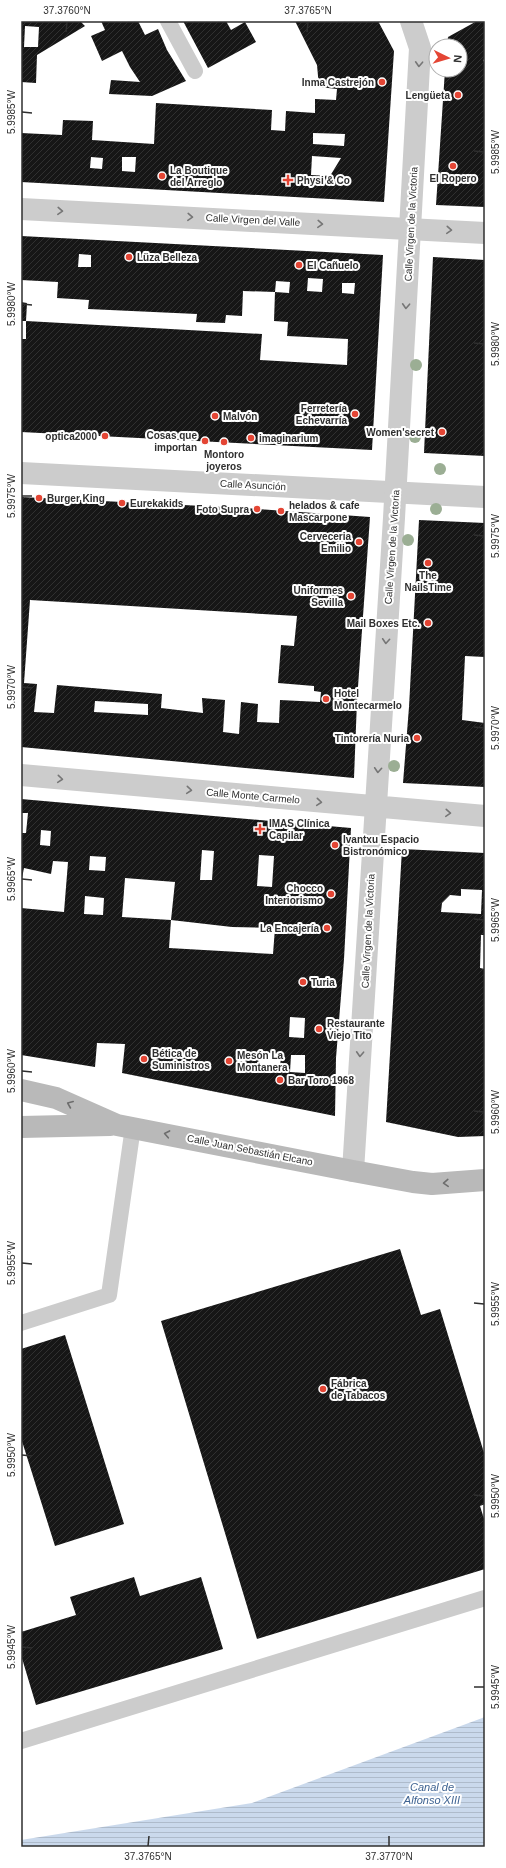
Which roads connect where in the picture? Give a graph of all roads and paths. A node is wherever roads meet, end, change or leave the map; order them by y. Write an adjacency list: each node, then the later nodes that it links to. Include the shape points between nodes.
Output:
1 (168, 21): 3 (lane)
2 (415, 23): 5 (street, Calle Virgen de la Victoria, one-way to 5, via 420,48)
3 (195, 71)
4 (21, 209): 5 (street, Calle Virgen del Valle, one-way to 5)
5 (410, 228): 6 (street, Calle Virgen del Valle, one-way to 6); 8 (street, Calle Virgen de la Victoria, one-way to 8)
6 (485, 233)
7 (21, 473): 8 (street, Calle Asunción)
8 (395, 493): 9 (street, Calle Asunción); 11 (street, Calle Virgen de la Victoria, one-way to 11)
9 (485, 497)
10 (21, 775): 11 (street, Calle Monte Carmelo, one-way to 11)
11 (375, 807): 12 (street, Calle Monte Carmelo, one-way to 12); 16 (street, Calle Virgen de la Victoria, one-way to 16)
12 (485, 816)
13 (21, 1090): 14 (main road, Calle Juan Sebastián Elcano, one-way to 13, via 56,1098)
14 (125, 1126): 15 (main road); 16 (main road, Calle Juan Sebastián Elcano, one-way to 14); 18 (lane, via 109,1295)
15 (21, 1127)
16 (353, 1171): 17 (main road, Calle Juan Sebastián Elcano, one-way to 16, via 432,1184)
17 (485, 1180)
18 (21, 1323)
19 (485, 1598): 20 (lane)
20 (21, 1741)

